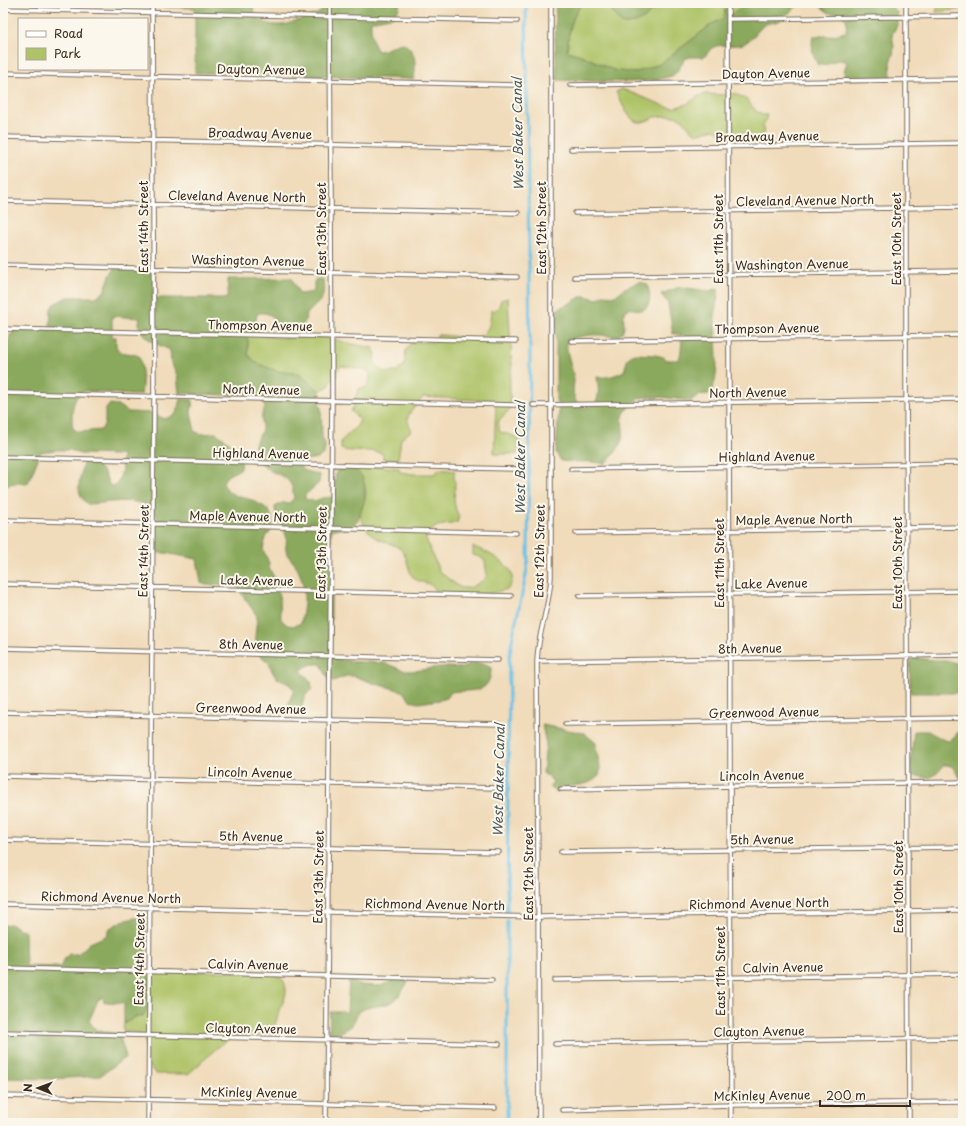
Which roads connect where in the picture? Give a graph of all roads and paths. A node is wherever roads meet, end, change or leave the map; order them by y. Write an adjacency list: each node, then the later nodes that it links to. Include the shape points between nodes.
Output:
1 (152, 3): 7 (street, East 14th Street)
2 (330, 3): 10 (street, East 13th Street)
3 (551, 3): 61 (street, East 12th Street)
4 (728, 3): 11 (street, East 11th Street)
5 (906, 3): 8 (street, East 10th Street)
6 (3, 9): 7 (street)
7 (152, 13): 10 (street); 14 (street, East 14th Street)
8 (906, 16): 9 (street); 11 (street); 16 (street, East 10th Street)
9 (963, 16)
10 (330, 17): 12 (street); 17 (street, East 13th Street)
11 (728, 19): 18 (street, East 11th Street)
12 (517, 21)
13 (3, 73): 14 (street, Dayton Avenue)
14 (152, 77): 17 (street, Dayton Avenue); 22 (street, East 14th Street)
15 (963, 79): 16 (street, Dayton Avenue)
16 (906, 80): 18 (street, Dayton Avenue); 24 (street, East 10th Street)
17 (330, 81): 19 (street, Dayton Avenue); 25 (street, East 13th Street)
18 (728, 83): 20 (street, Dayton Avenue); 26 (street, East 11th Street)
19 (518, 85)
20 (570, 85)
21 (3, 137): 22 (street, Broadway Avenue)
22 (153, 140): 25 (street, Broadway Avenue); 30 (street, East 14th Street)
23 (963, 143): 24 (street, Broadway Avenue)
24 (906, 144): 26 (street, Broadway Avenue); 32 (street, East 10th Street)
25 (331, 145): 27 (street, Broadway Avenue); 33 (street, East 13th Street)
26 (728, 147): 28 (street, Broadway Avenue); 34 (street, East 11th Street)
27 (516, 149)
28 (571, 149)
29 (3, 201): 30 (street, Cleveland Avenue North)
30 (153, 204): 33 (street, Cleveland Avenue North); 38 (street, East 14th Street)
31 (963, 207): 32 (street, Cleveland Avenue North)
32 (906, 208): 34 (street, Cleveland Avenue North); 41 (street, East 10th Street)
33 (331, 209): 35 (street, Cleveland Avenue North); 40 (street, East 13th Street)
34 (728, 211): 36 (street, Cleveland Avenue North); 42 (street, East 11th Street)
35 (518, 213)
36 (575, 213)
37 (3, 265): 38 (street, Washington Avenue)
38 (154, 268): 40 (street, Washington Avenue); 46 (street, East 14th Street)
39 (963, 271): 41 (street, Washington Avenue)
40 (332, 272): 43 (street, Washington Avenue); 48 (street, East 13th Street)
41 (906, 272): 42 (street, Washington Avenue); 49 (street, East 10th Street)
42 (728, 275): 44 (street, Washington Avenue); 50 (street, East 11th Street)
43 (517, 277)
44 (574, 277)
45 (3, 329): 46 (street, Thompson Avenue)
46 (154, 332): 48 (street, Thompson Avenue); 54 (street, East 14th Street)
47 (963, 335): 49 (street, Thompson Avenue)
48 (332, 336): 51 (street, Thompson Avenue); 56 (street, East 13th Street)
49 (906, 336): 50 (street, Thompson Avenue); 57 (street, East 10th Street)
50 (728, 338): 52 (street, Thompson Avenue); 58 (street, East 11th Street)
51 (516, 341)
52 (571, 341)
53 (3, 393): 54 (street, North Avenue)
54 (154, 396): 56 (street, North Avenue); 63 (street, East 14th Street)
55 (963, 399): 57 (street, North Avenue)
56 (332, 400): 59 (street, North Avenue); 65 (street, East 13th Street)
57 (906, 400): 58 (street, North Avenue); 66 (street, East 10th Street)
58 (728, 403): 61 (street, North Avenue); 67 (street, East 11th Street)
59 (518, 405)
60 (533, 405): 61 (street, North Avenue)
61 (550, 405): 93 (street, East 12th Street, via 551,590 539,637)
62 (3, 457): 63 (street, Highland Avenue)
63 (154, 460): 65 (street, Highland Avenue); 71 (street, East 14th Street)
64 (963, 463): 66 (street, Highland Avenue)
65 (332, 464): 68 (street, Highland Avenue); 73 (street, East 13th Street)
66 (906, 464): 67 (street, Highland Avenue); 74 (street, East 10th Street)
67 (728, 466): 69 (street, Highland Avenue); 75 (street, East 11th Street)
68 (518, 469)
69 (571, 469)
70 (3, 520): 71 (street, Maple Avenue North)
71 (153, 524): 73 (street, Maple Avenue North); 79 (street, East 14th Street)
72 (963, 527): 74 (street, Maple Avenue North)
73 (331, 528): 77 (street, Maple Avenue North); 81 (street, East 13th Street)
74 (906, 528): 75 (street, Maple Avenue North); 82 (street, East 10th Street)
75 (729, 530): 76 (street, Maple Avenue North); 83 (street, East 11th Street)
76 (576, 532)
77 (516, 533)
78 (3, 584): 79 (street, Lake Avenue)
79 (153, 588): 81 (street, Lake Avenue); 87 (street, East 14th Street)
80 (963, 591): 82 (street, Lake Avenue)
81 (331, 592): 84 (street, Lake Avenue); 90 (street, East 13th Street)
82 (907, 592): 83 (street, Lake Avenue); 88 (street, East 10th Street)
83 (729, 594): 85 (street, Lake Avenue); 91 (street, East 11th Street)
84 (511, 596)
85 (578, 596)
86 (3, 648): 87 (street, 8th Avenue)
87 (152, 652): 90 (street, 8th Avenue); 95 (street, East 14th Street)
88 (907, 655): 89 (street, 8th Avenue); 91 (street, 8th Avenue); 97 (street, East 10th Street)
89 (963, 655)
90 (330, 656): 92 (street, 8th Avenue); 98 (street, East 13th Street)
91 (729, 658): 93 (street, 8th Avenue); 99 (street, East 11th Street)
92 (498, 660)
93 (537, 661): 124 (street, East 12th Street)
94 (3, 712): 95 (street, Greenwood Avenue)
95 (152, 716): 98 (street, Greenwood Avenue); 103 (street, East 14th Street)
96 (963, 718): 97 (street, Greenwood Avenue)
97 (907, 719): 99 (street, Greenwood Avenue); 105 (street, East 10th Street)
98 (330, 720): 100 (street, Greenwood Avenue); 106 (street, East 13th Street)
99 (729, 722): 101 (street, Greenwood Avenue); 107 (street, East 11th Street)
100 (499, 724)
101 (565, 724)
102 (3, 776): 103 (street, Lincoln Avenue)
103 (151, 780): 106 (street, Lincoln Avenue); 111 (street, East 14th Street)
104 (963, 782): 105 (street, Lincoln Avenue)
105 (908, 783): 107 (street, Lincoln Avenue); 113 (street, East 10th Street)
106 (329, 784): 108 (street, Lincoln Avenue); 114 (street, East 13th Street)
107 (730, 786): 109 (street, Lincoln Avenue); 115 (street, East 11th Street)
108 (497, 788)
109 (561, 789)
110 (3, 840): 111 (street, 5th Avenue)
111 (150, 844): 114 (street, 5th Avenue); 119 (street, East 14th Street)
112 (963, 846): 113 (street, 5th Avenue)
113 (908, 847): 115 (street, 5th Avenue); 121 (street, East 10th Street)
114 (328, 848): 116 (street, 5th Avenue); 122 (street, East 13th Street)
115 (730, 850): 117 (street, 5th Avenue); 123 (street, East 11th Street)
116 (499, 852)
117 (561, 852)
118 (3, 904): 119 (street, Richmond Avenue North)
119 (150, 908): 122 (street, Richmond Avenue North); 126 (street, East 14th Street)
120 (963, 910): 121 (street, Richmond Avenue North)
121 (908, 911): 123 (street, Richmond Avenue North); 128 (street, East 10th Street)
122 (328, 912): 124 (street, Richmond Avenue North); 129 (street, East 13th Street)
123 (730, 914): 124 (street, Richmond Avenue North); 130 (street, East 11th Street)
124 (538, 917): 151 (street, East 12th Street)
125 (3, 968): 126 (street, Calvin Avenue)
126 (149, 972): 129 (street, Calvin Avenue); 134 (street, East 14th Street)
127 (963, 974): 128 (street, Calvin Avenue)
128 (908, 975): 130 (street, Calvin Avenue); 136 (street, East 10th Street)
129 (327, 976): 131 (street, Calvin Avenue); 137 (street, East 13th Street)
130 (730, 978): 132 (street, Calvin Avenue); 138 (street, East 11th Street)
131 (492, 980)
132 (555, 980)
133 (3, 1032): 134 (street, Clayton Avenue)
134 (149, 1035): 137 (street, Clayton Avenue); 142 (street, East 14th Street)
135 (963, 1038): 136 (street, Clayton Avenue)
136 (909, 1039): 138 (street, Clayton Avenue); 144 (street, East 10th Street)
137 (327, 1040): 139 (street, Clayton Avenue); 145 (street, East 13th Street)
138 (731, 1042): 140 (street, Clayton Avenue); 146 (street, East 11th Street)
139 (499, 1044)
140 (555, 1044)
141 (3, 1096): 142 (street, McKinley Avenue)
142 (148, 1099): 145 (street, McKinley Avenue); 149 (street, East 14th Street)
143 (963, 1102): 144 (street, McKinley Avenue)
144 (909, 1103): 146 (street, McKinley Avenue); 153 (street, East 10th Street)
145 (326, 1104): 147 (street, McKinley Avenue); 150 (street, East 13th Street)
146 (731, 1106): 148 (street, McKinley Avenue); 152 (street, East 11th Street)
147 (495, 1108)
148 (562, 1110)
149 (148, 1123)
150 (326, 1123)
151 (539, 1123)
152 (731, 1123)
153 (909, 1123)

